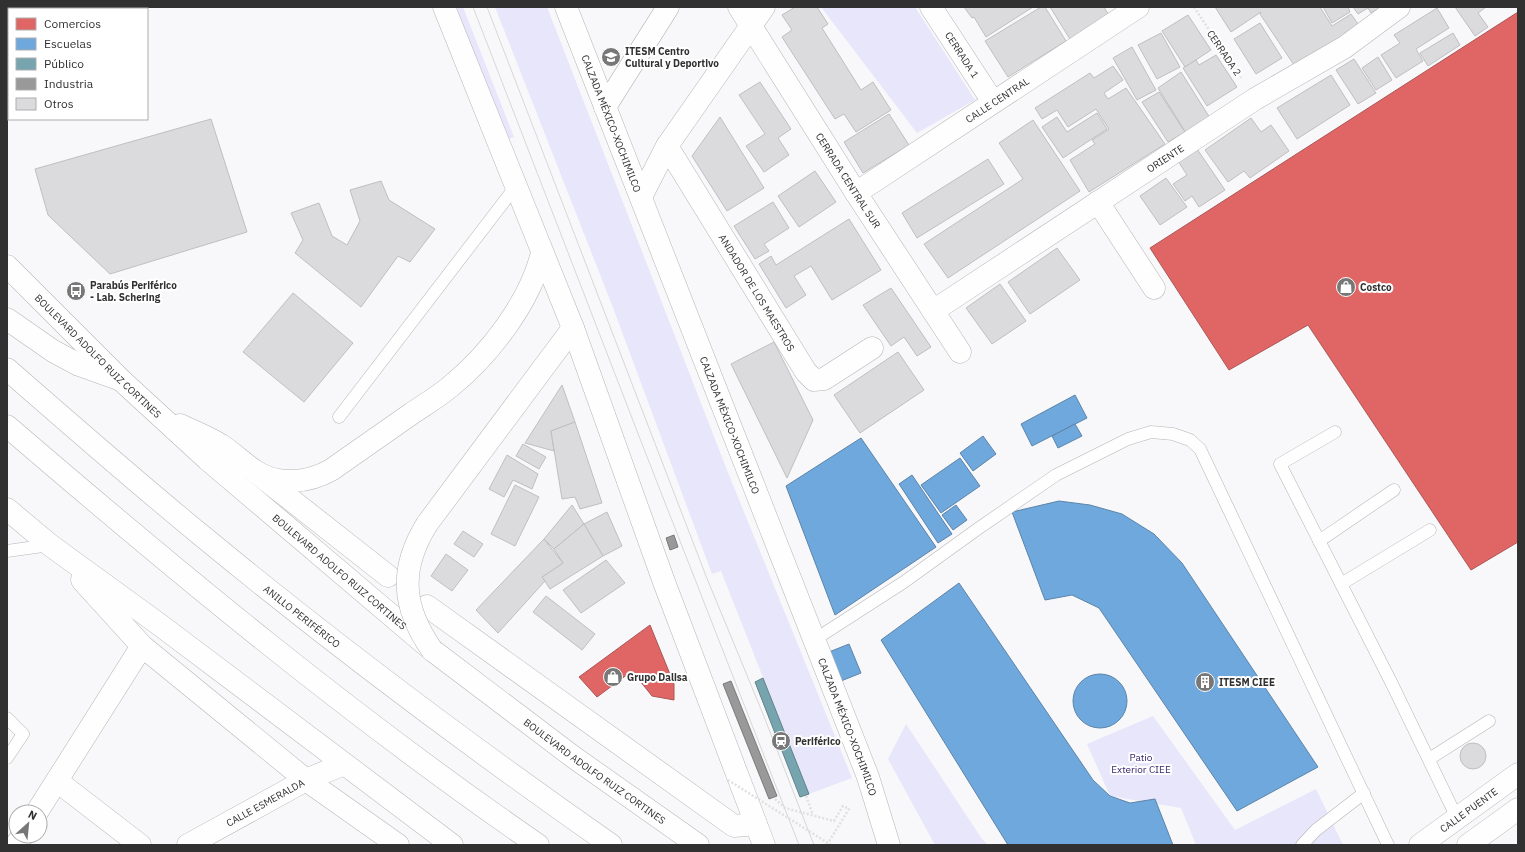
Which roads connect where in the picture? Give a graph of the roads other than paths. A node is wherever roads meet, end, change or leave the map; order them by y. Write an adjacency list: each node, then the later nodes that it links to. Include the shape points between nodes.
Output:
1 (444, 7): 13 (main road)
2 (566, 7): 11 (main road, CALZADA MÉXICO-XOCHIMILCO)
3 (668, 7): 11 (main road)
4 (739, 7): 9 (main road, CERRADA CENTRAL SUR)
5 (764, 7): 9 (main road)
6 (931, 7): 10 (main road, CERRADA 1)
7 (1138, 7): 10 (main road, CALLE CENTRAL)
8 (1399, 7): 16 (main road, ORIENTE, via 1345,47 1255,99)
9 (751, 25): 12 (main road); 14 (main road, CERRADA CENTRAL SUR)
10 (993, 102): 14 (main road, CALLE CENTRAL)
11 (605, 107): 15 (main road, CALZADA MÉXICO-XOCHIMILCO)
12 (666, 146): 15 (main road); 23 (main road, ANDADOR DE LOS MAESTROS, via 806,372 814,380 824,379)
13 (516, 186): 17 (main road); 28 (lane)
14 (856, 193): 20 (main road, CERRADA CENTRAL SUR)
15 (641, 198): 41 (main road, CALZADA MÉXICO-XOCHIMILCO)
16 (1098, 202): 19 (main road); 20 (main road, ORIENTE)
17 (542, 253): 22 (main road); 31 (main road, via 528,292 509,321 475,363 451,386 321,476 284,481)
18 (7, 266): 26 (main road, BOULEVARD ADOLFO RUIZ CORTINES)
19 (1154, 288)
20 (933, 311): 24 (main road, CERRADA CENTRAL SUR)
21 (7, 319): 26 (main road, via 53,351 79,365)
22 (573, 328): 43 (main road, bridge, via 427,524 412,552 407,584 409,602 422,636); 56 (main road, via 664,582)
23 (872, 348)
24 (960, 352)
25 (7, 369): 62 (main road, ANILLO PERIFÉRICO, via 166,506 310,622 482,753)
26 (121, 380): 27 (main road, BOULEVARD ADOLFO RUIZ CORTINES)
27 (155, 412): 31 (main road, via 220,445); 43 (main road, BOULEVARD ADOLFO RUIZ CORTINES)
28 (339, 417)
29 (7, 426): 61 (main road, via 89,497 284,657 467,796)
30 (1335, 432): 35 (lane, via 1280,464)
31 (256, 472): 38 (main road)
32 (1394, 490): 35 (lane)
33 (7, 509): 36 (main road)
34 (1430, 530): 39 (lane)
35 (1319, 540): 39 (lane)
36 (50, 545): 37 (lane); 42 (main road); 48 (main road)
37 (7, 551)
38 (388, 576)
39 (1341, 584): 47 (lane)
40 (427, 606): 56 (main road, via 734,826)
41 (814, 640): 52 (lane, via 904,582 1056,475 1128,440 1151,432 1173,434 1190,440 1200,449); 65 (main road, CALZADA MÉXICO-XOCHIMILCO, via 868,777)
42 (142, 646): 50 (main road); 51 (main road)
43 (432, 650): 63 (main road, BOULEVARD ADOLFO RUIZ CORTINES, via 572,756)
44 (7, 718): 46 (lane, via 23,734)
45 (1489, 721): 47 (lane)
46 (7, 758)
47 (1429, 759): 55 (lane)
48 (344, 764): 50 (main road, CALLE ESMERALDA); 60 (main road)
49 (1518, 774): 55 (main road, CALLE PUENTE)
50 (306, 780): 58 (main road, CALLE ESMERALDA); 59 (main road)
51 (57, 781): 53 (main road); 57 (main road)
52 (1364, 793): 66 (lane, via 1316,830); 67 (lane)
53 (42, 804)
54 (1518, 808): 70 (main road)
55 (1457, 818): 68 (main road, CALLE PUENTE); 69 (main road, via 1451,828)
56 (756, 824): 64 (main road)
57 (140, 845)
58 (188, 845)
59 (398, 845)
60 (452, 845)
61 (538, 845)
62 (611, 845)
63 (698, 845)
64 (764, 845)
65 (889, 845)
66 (1302, 845)
67 (1388, 845)
68 (1420, 845)
69 (1448, 845)
70 (1468, 845)

